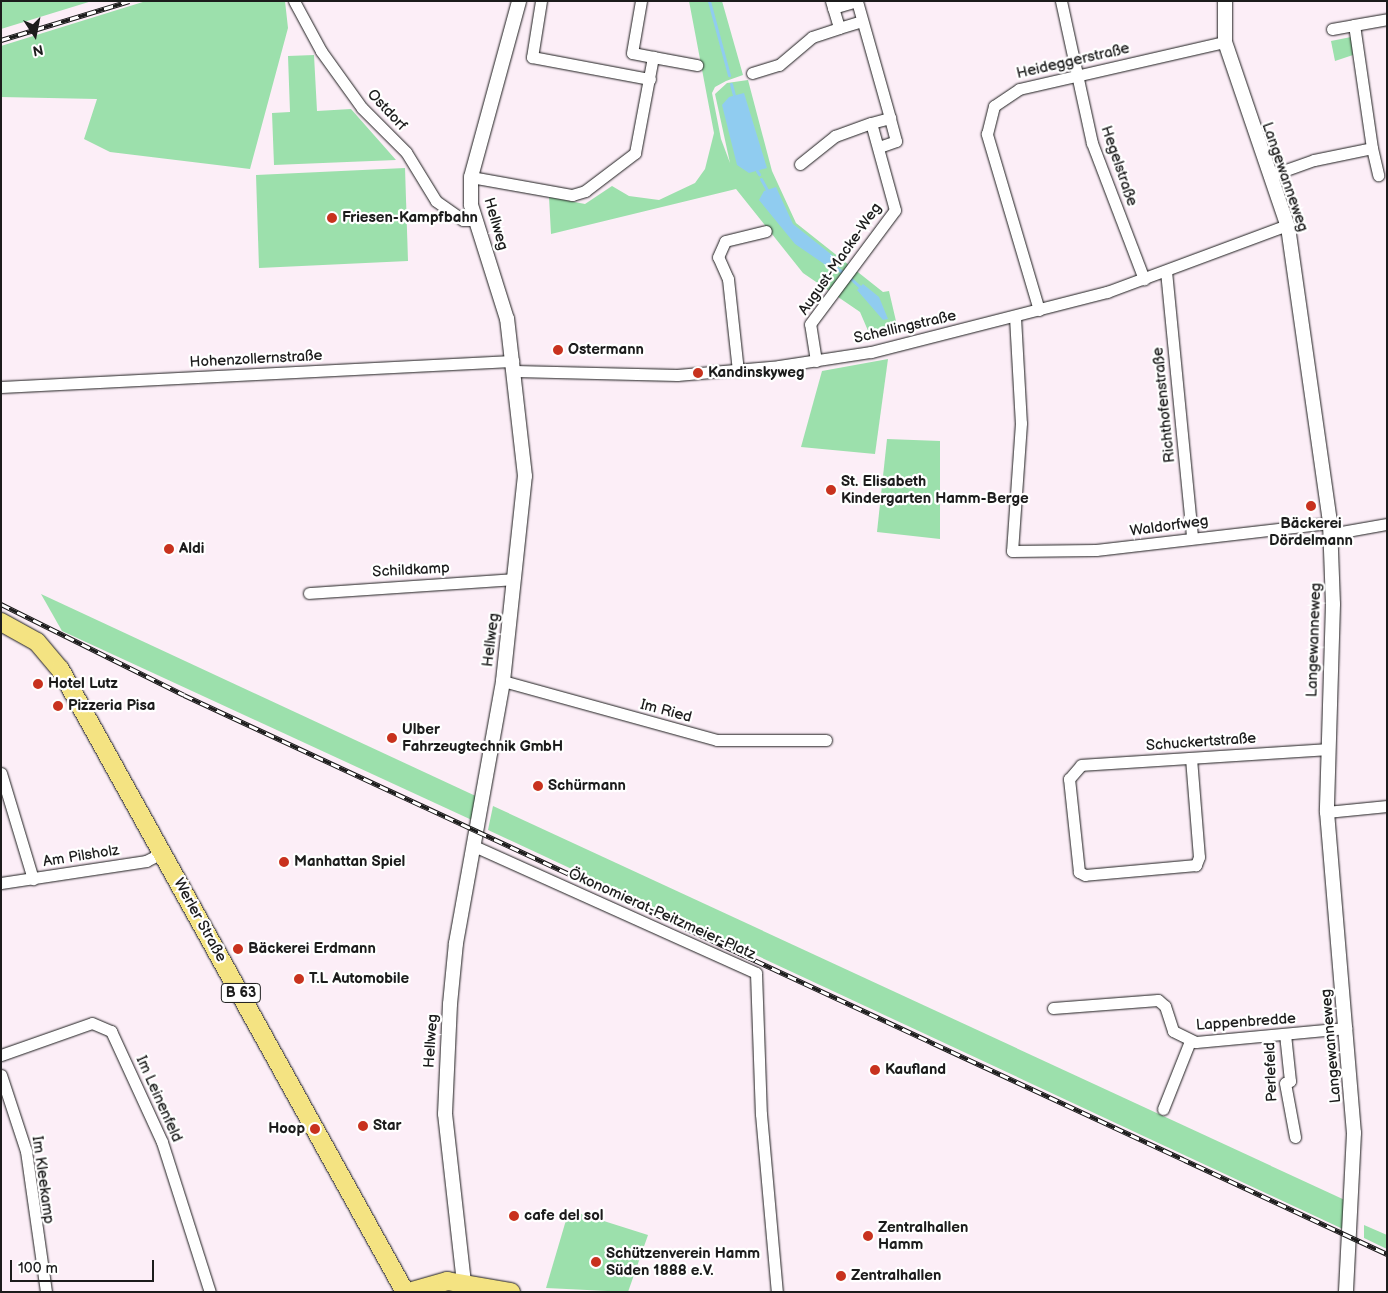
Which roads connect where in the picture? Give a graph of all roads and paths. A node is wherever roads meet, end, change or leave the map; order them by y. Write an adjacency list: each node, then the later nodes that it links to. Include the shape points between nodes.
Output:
1 (294, 1): 29 (street, Ostdorf, via 321,51 362,108 406,152 436,201 464,220)
2 (519, 1): 28 (street, Hellweg)
3 (541, 1): 18 (street, via 532,57)
4 (641, 1): 14 (street)
5 (1061, 1): 19 (street, Hegelstraße)
6 (1225, 1): 13 (street, Langewanneweg)
7 (832, 5): 9 (street, via 857,1); 11 (street)
8 (1387, 19): 10 (street)
9 (862, 22): 11 (street); 21 (street)
10 (1354, 25): 12 (street); 24 (street)
11 (839, 28): 17 (street, via 812,37 779,65)
12 (1332, 29)
13 (1225, 42): 19 (street, Heideggerstraße); 27 (street, Langewanneweg)
14 (632, 53): 15 (street); 18 (street)
15 (654, 58): 16 (street); 20 (street)
16 (697, 65)
17 (752, 73)
18 (628, 74): 20 (street)
19 (1078, 74): 33 (street, Hegelstraße, via 1092,142); 34 (street, Heideggerstraße, via 1011,91 994,106 987,122 997,176)
20 (650, 78): 28 (street, via 634,153 585,191 572,195)
21 (890, 118): 22 (street); 23 (street, via 896,141)
22 (871, 123): 23 (street, August-Macke-Weg); 25 (street, via 835,136)
23 (878, 147): 36 (street, August-Macke-Weg, via 895,210 810,324)
24 (1372, 148): 26 (street); 27 (street, via 1314,160)
25 (800, 164)
26 (1378, 175)
27 (1270, 176): 30 (street, Langewanneweg)
28 (471, 177): 29 (street, Hellweg)
29 (475, 220): 37 (street, Hellweg, via 501,293)
30 (1287, 225): 32 (street, Schellingstraße); 41 (street, Langewanneweg)
31 (766, 232): 38 (street, via 726,241 718,257 728,279)
32 (1166, 270): 33 (street, Schellingstraße); 42 (street, Richthofenstraße)
33 (1144, 279): 34 (street, Schellingstraße)
34 (1039, 310): 35 (street, Schellingstraße)
35 (1015, 316): 36 (street, Schellingstraße, via 894,347); 42 (street, Waldorfweg, via 1021,423 1012,551 1096,550)
36 (816, 361): 38 (street, Schellingstraße)
37 (514, 366): 38 (street, Schellingstraße, via 677,375); 39 (street, Hohenzollernstraße); 43 (street, Hellweg, via 525,476)
38 (738, 370)
39 (1, 387)
40 (1387, 524): 41 (street, Waldorfweg)
41 (1330, 528): 42 (street, Waldorfweg); 48 (street, Langewanneweg, via 1333,635)
42 (1192, 537)
43 (514, 579): 44 (street, Schildkamp); 46 (street, Hellweg)
44 (309, 594)
45 (1, 622): 54 (main road, Werler Straße / B 63, via 37,642 54,659)
46 (503, 681): 47 (street, Im Ried, via 717,740); 53 (street, Hellweg)
47 (826, 740)
48 (1326, 749): 49 (street, Schuckertstraße); 52 (street, Langewanneweg)
49 (1191, 758): 49 (street, Schuckertstraße, via 1077,767 1069,779 1079,872 1086,875 1185,868 1199,860)
50 (1, 773): 55 (street)
51 (1387, 806): 52 (street)
52 (1327, 812): 58 (street, Langewanneweg)
53 (474, 846): 65 (street, Hellweg, via 456,943 445,1070 445,1114); 71 (street, Ökonomierat-Peitzmeier-Platz, via 756,973 765,1152)
54 (162, 853): 55 (street, Am Pilsholz, via 146,861); 68 (main road, Werler Straße / B 63)
55 (33, 879): 56 (street, Am Pilsholz)
56 (1, 883)
57 (1053, 1008): 60 (street, Lappenbredde, via 1158,1000 1165,1006 1169,1026)
58 (1346, 1028): 59 (street, Lappenbredde); 72 (street, Langewanneweg, via 1354,1148)
59 (1285, 1034): 60 (street, Lappenbredde); 64 (street, Perlefeld, via 1290,1080 1285,1083)
60 (1190, 1041): 63 (street)
61 (1, 1055): 67 (street, Im Leinenfeld, via 92,1023 111,1031 162,1142)
62 (1, 1075): 66 (street, Im Kleekamp, via 26,1151)
63 (1163, 1109)
64 (1295, 1137)
65 (465, 1287): 69 (main road, via 430,1284); 70 (main road)
66 (46, 1292)
67 (210, 1292)
68 (405, 1292)
69 (409, 1292)
70 (511, 1292)
71 (777, 1292)
72 (1346, 1292)

